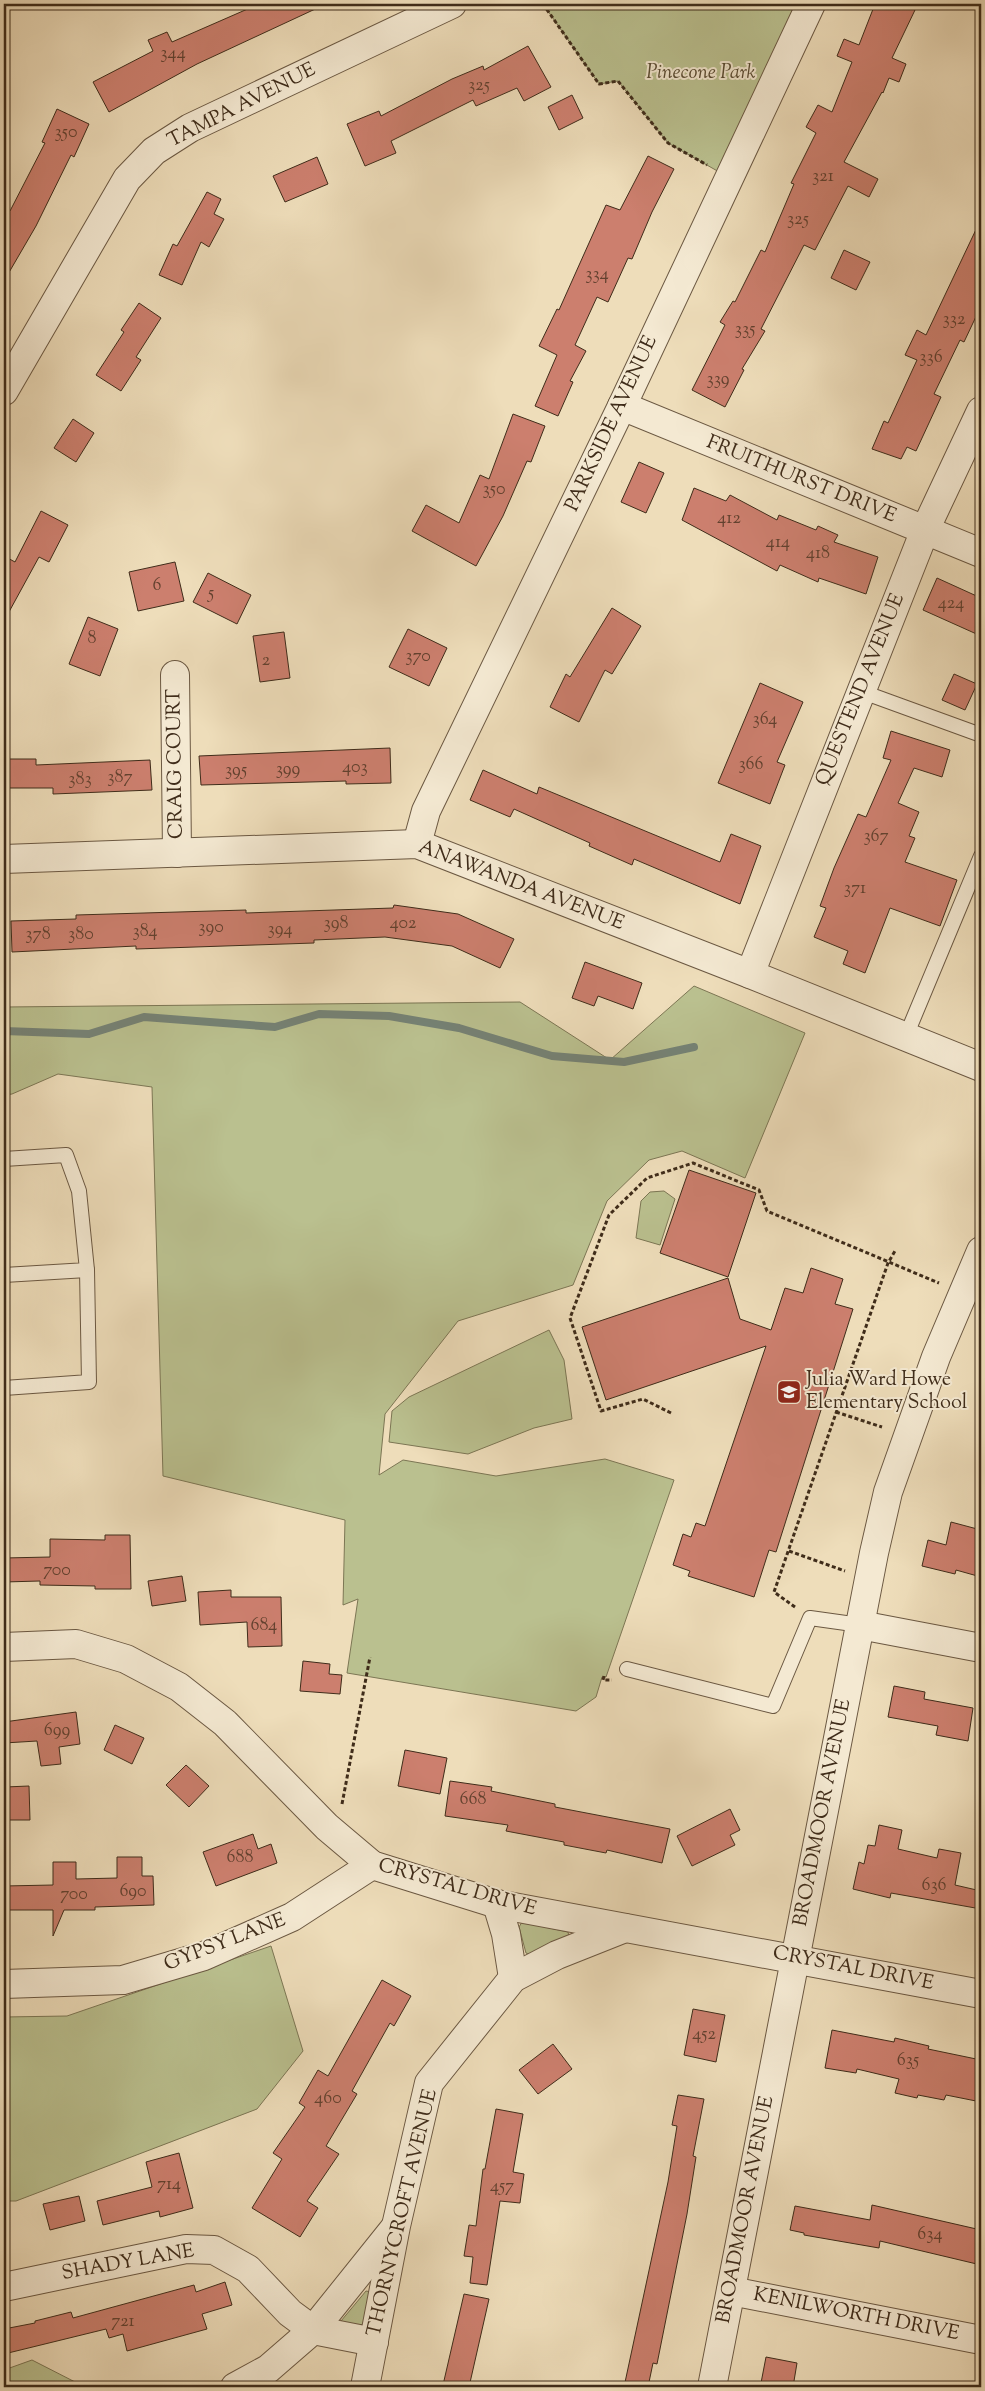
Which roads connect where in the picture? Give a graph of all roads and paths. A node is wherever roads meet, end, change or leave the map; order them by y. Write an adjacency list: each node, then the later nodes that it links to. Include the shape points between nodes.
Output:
1 (452, 4): 5 (street, TAMPA AVENUE, via 190,128 154,151 127,179)
2 (543, 4): 4 (path, via 599,84 618,81 668,144)
3 (811, 4): 6 (street, PARKSIDE AVENUE)
4 (712, 168)
5 (4, 391)
6 (622, 406): 8 (street, FRUITHURST DRIVE); 13 (street, PARKSIDE AVENUE, via 426,810)
7 (981, 411): 8 (street, QUESTEND AVENUE)
8 (924, 530): 9 (street, FRUITHURST DRIVE); 11 (street, QUESTEND AVENUE)
9 (981, 553)
10 (174, 675): 14 (street, CRAIG COURT)
11 (860, 691): 12 (lane); 17 (street, QUESTEND AVENUE)
12 (981, 735)
13 (417, 844): 14 (street, ANAWANDA AVENUE); 17 (street, ANAWANDA AVENUE)
14 (177, 853): 16 (street, ANAWANDA AVENUE)
15 (981, 856): 18 (lane)
16 (4, 859)
17 (750, 974): 18 (street, ANAWANDA AVENUE)
18 (906, 1036): 19 (street, ANAWANDA AVENUE)
19 (981, 1067)
20 (4, 1158): 24 (lane, via 66,1155 79,1190)
21 (895, 1251): 23 (path)
22 (981, 1251): 34 (street, BROADMOOR AVENUE, via 936,1357 888,1492)
23 (888, 1263): 26 (path); 28 (path); 29 (path, via 767,1211 759,1190 693,1163 647,1178 609,1215 570,1318 601,1411 643,1399)
24 (87, 1270): 25 (lane); 27 (lane, via 89,1382)
25 (4, 1275)
26 (939, 1284)
27 (4, 1388)
28 (836, 1412): 30 (path); 31 (path)
29 (671, 1413)
30 (882, 1427)
31 (788, 1550): 32 (path); 33 (path, via 774,1592)
32 (850, 1572)
33 (810, 1618): 34 (lane); 38 (lane, via 773,1706)
34 (860, 1625): 36 (street); 45 (street, BROADMOOR AVENUE)
35 (4, 1647): 42 (street, CRYSTAL DRIVE, via 76,1644 126,1659 179,1687 225,1723 327,1827)
36 (981, 1648)
37 (370, 1657): 41 (path)
38 (627, 1669)
39 (604, 1676): 40 (path, via 603,1680)
40 (611, 1682)
41 (342, 1807)
42 (372, 1865): 43 (street, CRYSTAL DRIVE); 47 (street, GYPSY LANE, via 292,1918 204,1956 123,1980)
43 (497, 1904): 44 (street, CRYSTAL DRIVE); 46 (street, via 506,1934)
44 (625, 1928): 45 (street, CRYSTAL DRIVE); 46 (street, THORNYCROFT AVENUE)
45 (794, 1957): 48 (street, CRYSTAL DRIVE); 51 (street, BROADMOOR AVENUE)
46 (512, 1978): 49 (street, THORNYCROFT AVENUE, via 429,2083)
47 (4, 1984)
48 (981, 1994)
49 (396, 2226): 52 (street); 54 (street, THORNYCROFT AVENUE)
50 (4, 2287): 52 (street, SHADY LANE, via 186,2249 214,2250 248,2269 290,2313)
51 (731, 2291): 53 (street, KENILWORTH DRIVE); 57 (street, BROADMOOR AVENUE)
52 (314, 2330): 54 (street, SHADY LANE); 55 (street, via 268,2369)
53 (981, 2340)
54 (374, 2342): 56 (street, THORNYCROFT AVENUE)
55 (235, 2387)
56 (365, 2387)
57 (712, 2387)

